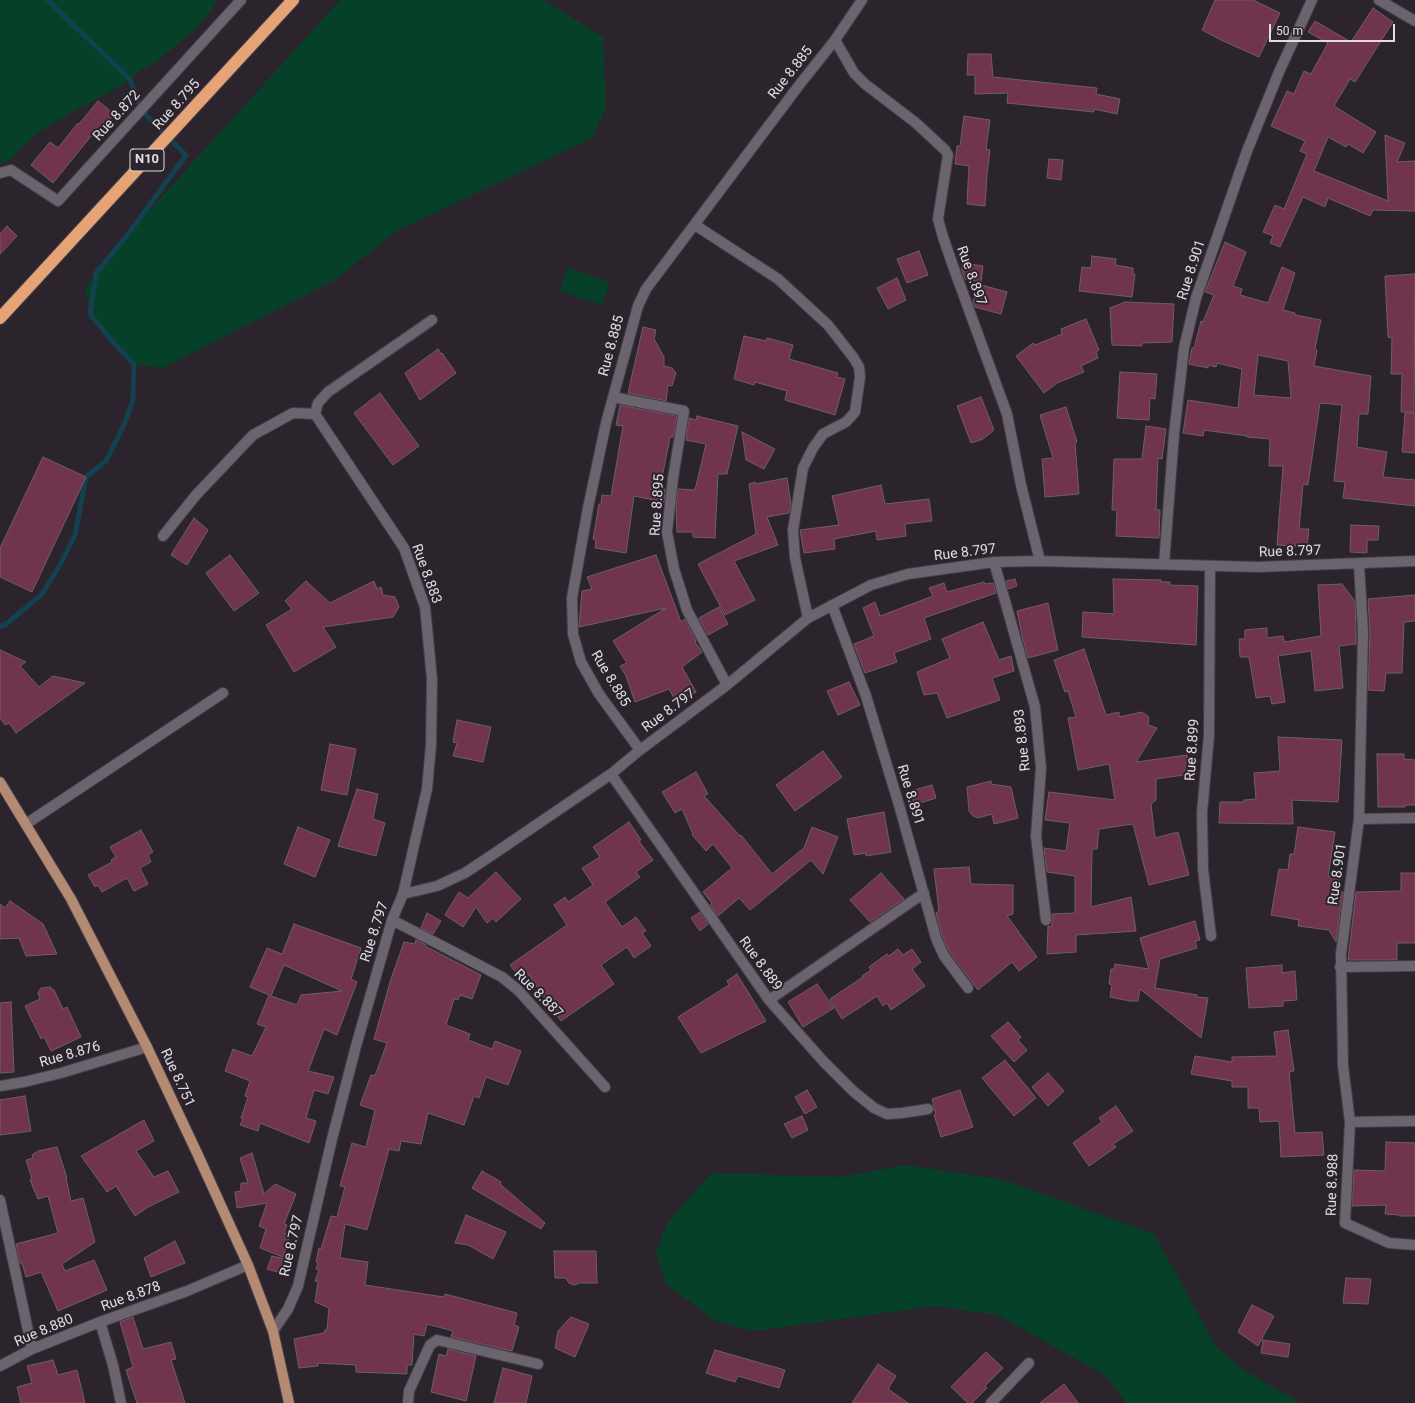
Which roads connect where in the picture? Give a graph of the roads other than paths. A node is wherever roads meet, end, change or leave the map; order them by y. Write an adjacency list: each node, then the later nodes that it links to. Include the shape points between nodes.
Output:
1 (241, 0): 8 (street, Rue 8.872, via 58,201 11,170)
2 (293, 0): 10 (highway, Rue 8.795 / N10)
3 (862, 0): 7 (street, Rue 8.885)
4 (1312, 0): 18 (street, Rue 8.901, via 1247,151 1196,298 1184,348 1174,434)
5 (1379, 0): 6 (street)
6 (1415, 21)
7 (835, 40): 9 (street, Rue 8.885); 15 (street, Rue 8.897, via 854,73 916,124 948,155 938,219 1007,414)
8 (0, 173)
9 (695, 225): 12 (street, Rue 8.885, via 646,289 638,306); 22 (street, via 778,278 828,325 859,367 860,377 854,412 846,422 823,434 803,468 794,530 795,558)
10 (0, 318)
11 (432, 320): 13 (street, via 328,392 318,403)
12 (613, 397): 23 (street, Rue 8.895, via 684,411 666,532 674,570 687,610); 25 (street, Rue 8.885, via 588,508 572,598 573,634 581,662 599,694)
13 (315, 414): 14 (street, via 293,413 253,434 196,495); 32 (street, Rue 8.883, via 404,548 425,607 432,679 431,745 427,789)
14 (163, 536)
15 (1040, 561): 17 (street, Rue 8.797); 18 (street, Rue 8.797)
16 (1415, 561): 19 (street, Rue 8.797)
17 (994, 562): 21 (street, Rue 8.797, via 908,574 871,585); 34 (street, Rue 8.893, via 1035,707 1042,768 1036,836)
18 (1164, 564): 20 (street, Rue 8.797)
19 (1359, 564): 20 (street, Rue 8.797); 29 (street, Rue 8.901, via 1363,633)
20 (1210, 566): 35 (street, Rue 8.899, via 1209,735 1202,813 1203,869)
21 (832, 605): 22 (street, Rue 8.797); 31 (street, Rue 8.891, via 866,696)
22 (808, 618): 23 (street, Rue 8.797)
23 (728, 685): 25 (street, Rue 8.797)
24 (223, 693): 30 (street)
25 (640, 750): 26 (street, Rue 8.797)
26 (611, 774): 32 (street, Rue 8.797, via 465,873 437,886); 39 (street, Rue 8.889)
27 (0, 782): 30 (main road, Rue 8.751)
28 (1415, 818): 29 (street)
29 (1360, 819): 37 (street, Rue 8.901)
30 (26, 824): 40 (main road, Rue 8.751, via 71,899)
31 (924, 893): 38 (street, Rue 8.891, via 936,938 944,956); 39 (street)
32 (403, 894): 33 (street, Rue 8.797)
33 (392, 920): 42 (street, Rue 8.887, via 502,977 518,990); 50 (street, Rue 8.797, via 345,1089 298,1286 288,1309)
34 (1046, 920)
35 (1211, 936)
36 (1415, 966): 37 (street)
37 (1340, 967): 45 (street, Rue 8.901, via 1343,1066)
38 (968, 988)
39 (769, 1000): 43 (street, Rue 8.889, via 823,1061 874,1108 888,1114)
40 (147, 1047): 41 (street, Rue 8.876, via 62,1073); 48 (main road, Rue 8.751)
41 (0, 1086)
42 (605, 1087)
43 (928, 1109)
44 (1415, 1121): 45 (street)
45 (1350, 1122): 47 (street, Rue 8.988, via 1345,1223 1389,1242)
46 (0, 1200): 51 (street)
47 (1415, 1246)
48 (248, 1265): 49 (street, Rue 8.878); 50 (main road, Rue 8.751)
49 (100, 1322): 51 (street, Rue 8.880); 55 (street, Rue 8.878)
50 (273, 1331): 56 (main road, Rue 8.751)
51 (32, 1349): 54 (street, Rue 8.880)
52 (1029, 1362): 58 (street)
53 (538, 1364): 57 (street, via 437,1340 430,1345 409,1391)
54 (0, 1366)
55 (121, 1403)
56 (289, 1403)
57 (408, 1403)
58 (991, 1403)

